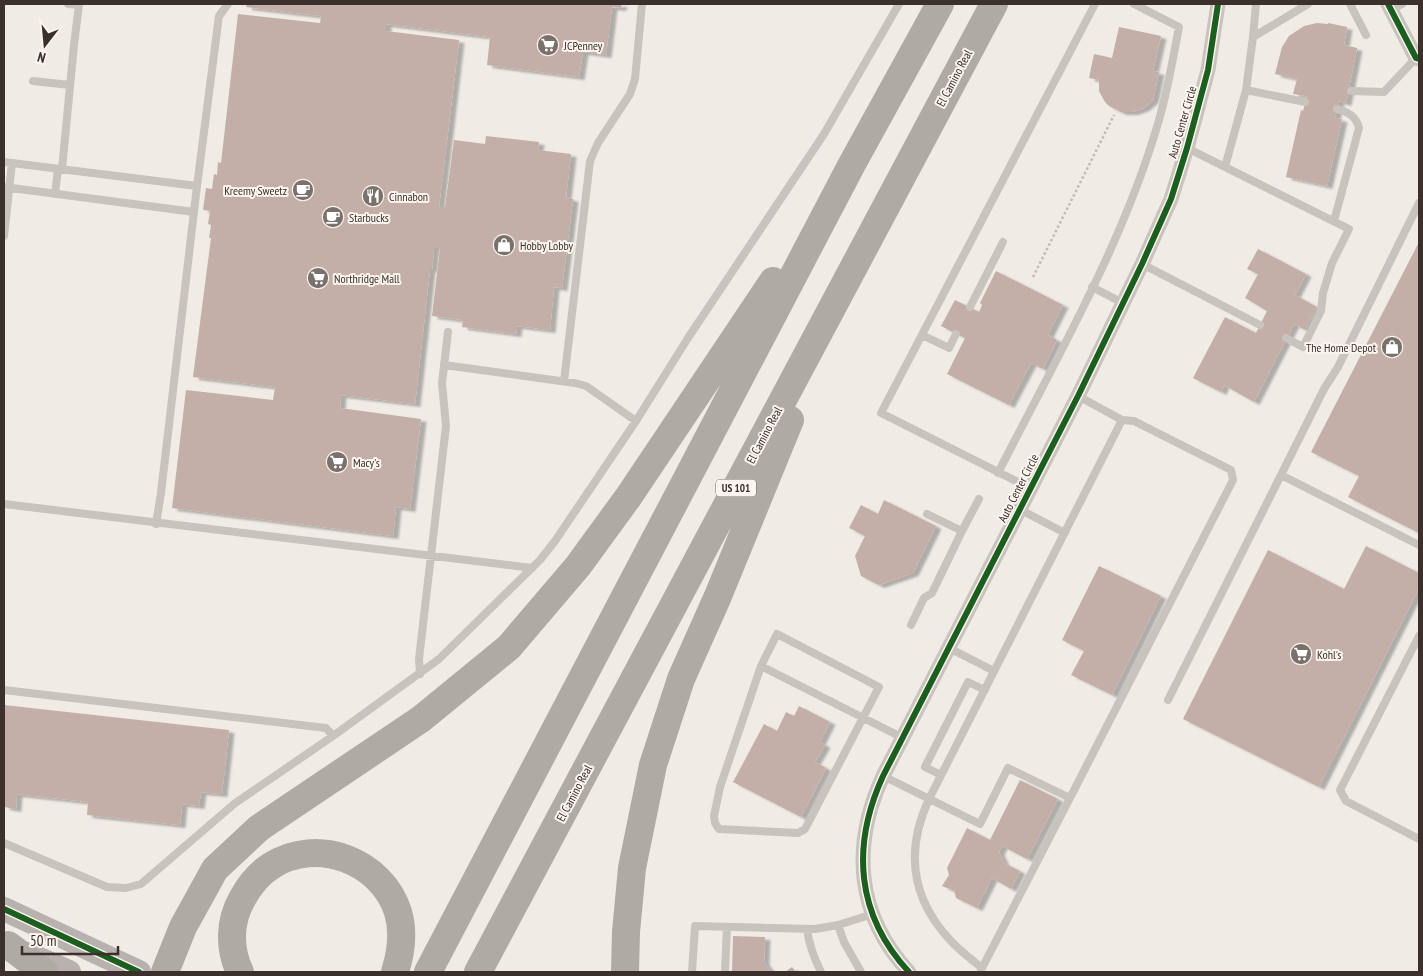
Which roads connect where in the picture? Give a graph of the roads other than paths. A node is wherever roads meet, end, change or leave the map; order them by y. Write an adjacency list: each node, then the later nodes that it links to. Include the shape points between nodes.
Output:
1 (68, 4): 2 (lane)
2 (79, 4): 19 (lane)
3 (228, 4): 29 (lane, via 219,16)
4 (642, 4): 48 (lane, via 635,80 590,161)
5 (899, 4): 51 (lane, via 824,134)
6 (940, 4): 26 (highway)
7 (994, 4): 38 (highway, El Camino Real / US 101)
8 (1095, 4): 45 (lane)
9 (1134, 4): 39 (lane, via 1178,26 1159,119 1146,159)
10 (1218, 4): 24 (street, Auto Center Circle, via 1208,70)
11 (1256, 4): 16 (lane)
12 (1308, 4): 16 (lane)
13 (1350, 4): 15 (lane)
14 (1394, 6): 17 (street)
15 (1366, 35)
16 (1253, 37): 20 (lane)
17 (1418, 59): 21 (lane, via 1384,92)
18 (33, 81): 19 (lane)
19 (70, 85): 28 (lane)
20 (1246, 90): 22 (lane); 27 (lane)
21 (1351, 91)
22 (1306, 102)
23 (1337, 109): 34 (lane, via 1352,115 1359,128)
24 (1187, 148): 27 (lane); 37 (street, Auto Center Circle, via 1171,199)
25 (8, 162): 28 (lane); 30 (lane)
26 (852, 164): 93 (highway, via 630,496 578,566 509,647 421,719 259,828 214,869 182,927); 96 (highway)
27 (1225, 167): 34 (lane)
28 (60, 169): 29 (lane); 31 (lane)
29 (197, 186): 33 (lane)
30 (6, 187): 31 (lane); 35 (lane)
31 (55, 194): 33 (lane)
32 (1419, 203): 53 (lane)
33 (194, 212): 59 (lane)
34 (1334, 221): 46 (lane, via 1349,229 1332,263 1321,311 1303,347)
35 (4, 236)
36 (1003, 242): 41 (lane)
37 (1142, 264): 40 (street, Auto Center Circle); 42 (lane)
38 (846, 282): 97 (highway, El Camino Real / US 101); 98 (highway, via 681,679 653,765 632,868)
39 (1092, 287): 40 (lane); 52 (lane)
40 (1123, 303): 49 (street, Auto Center Circle)
41 (970, 307)
42 (1260, 325)
43 (448, 332): 47 (lane)
44 (956, 334): 45 (lane, via 949,348)
45 (922, 335): 52 (lane, via 881,413)
46 (1286, 338)
47 (444, 365): 48 (lane); 63 (lane, via 442,384 446,426)
48 (564, 381): 51 (lane, via 586,386)
49 (1078, 396): 50 (lane); 54 (street, Auto Center Circle)
50 (1122, 420): 61 (lane); 79 (lane, via 1134,422 1231,470 1233,480)
51 (636, 421): 64 (lane, via 555,542)
52 (998, 473): 54 (lane)
53 (1281, 475): 62 (lane); 73 (lane)
54 (1030, 488): 57 (street, Auto Center Circle)
55 (979, 499): 60 (lane)
56 (4, 504): 59 (lane)
57 (1019, 510): 61 (lane); 67 (street, Auto Center Circle)
58 (927, 514): 60 (lane)
59 (156, 524): 63 (lane)
60 (962, 531): 65 (lane, via 932,593 924,598)
61 (1065, 533): 69 (lane)
62 (1419, 545)
63 (430, 556): 64 (lane); 70 (lane)
64 (532, 568): 70 (lane)
65 (911, 625)
66 (1419, 636): 81 (lane, via 1340,790 1346,801)
67 (949, 648): 69 (lane); 76 (street, Auto Center Circle)
68 (761, 666): 74 (lane); 74 (lane, via 777,634 879,688); 74 (lane, via 715,804 715,823 719,829 798,833 805,829)
69 (994, 671): 72 (lane)
70 (420, 674): 75 (lane)
71 (4, 690): 75 (lane, via 326,728)
72 (984, 690): 77 (lane); 77 (lane, via 968,682 925,767)
73 (1168, 700)
74 (863, 718): 76 (lane)
75 (333, 736): 82 (lane, via 234,804 141,884 126,888 107,887)
76 (903, 738): 78 (street, Auto Center Circle)
77 (941, 775): 80 (lane)
78 (883, 776): 80 (lane); 84 (street, Auto Center Circle, via 868,814 862,853 866,890)
79 (1070, 798): 80 (lane, via 1008,768 980,824); 89 (lane)
80 (929, 799): 89 (lane, via 917,837 914,865 920,894 950,940)
81 (1419, 839)
82 (4, 842)
83 (4, 909): 92 (main road)
84 (873, 914): 85 (lane); 103 (street, Auto Center Circle, via 891,951)
85 (838, 925): 87 (lane); 102 (lane)
86 (727, 927): 87 (lane); 99 (lane, via 695,926); 100 (lane)
87 (807, 929): 101 (lane)
88 (6, 944): 90 (highway); 91 (main road)
89 (981, 970)
90 (44, 972)
91 (69, 972)
92 (139, 972)
93 (165, 972)
94 (240, 972): 95 (highway, via 234,960 231,935 236,909 250,884 271,865 297,854 324,852 350,859 374,874 391,896 401,930)
95 (395, 972)
96 (428, 972)
97 (478, 972)
98 (625, 972)
99 (692, 972)
100 (725, 972)
101 (821, 972)
102 (861, 972)
103 (909, 972)

